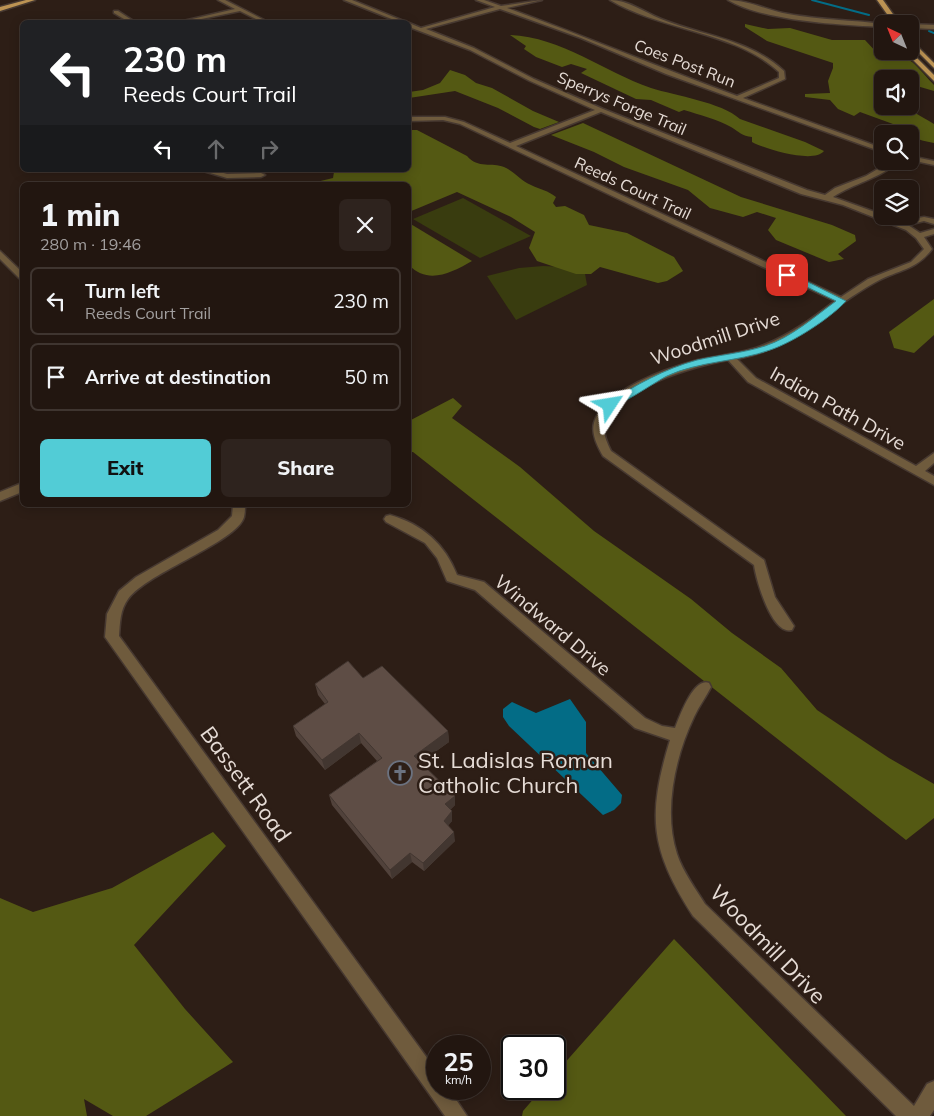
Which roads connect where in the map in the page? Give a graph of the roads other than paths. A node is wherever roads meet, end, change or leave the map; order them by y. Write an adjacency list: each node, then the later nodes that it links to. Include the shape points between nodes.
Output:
1 (32, 0): 11 (main road)
2 (221, 0): 12 (street)
3 (347, 0): 19 (street)
4 (479, 0): 10 (street, Coes Post Run)
5 (539, 0): 10 (street)
6 (613, 0): 30 (street, via 659,20 758,54 776,64 782,72 782,79)
7 (731, 0): 20 (street, via 786,16)
8 (872, 0): 14 (main road)
9 (880, 0): 15 (main road)
10 (500, 7): 24 (street); 30 (street, Coes Post Run, via 584,36 668,73)
11 (0, 9)
12 (239, 10): 17 (street); 18 (street)
13 (116, 12): 16 (street)
14 (879, 12)
15 (891, 15)
16 (129, 20)
17 (192, 20)
18 (261, 20)
19 (398, 20)
20 (874, 25)
21 (411, 26): 24 (street, Sperrys Forge Trail)
22 (919, 26): 23 (street)
23 (934, 27)
24 (420, 29): 25 (street); 31 (street, Sperrys Forge Trail, via 472,49)
25 (411, 31)
26 (919, 50): 28 (main road)
27 (916, 60): 29 (main road)
28 (934, 66)
29 (934, 79)
30 (737, 98): 34 (street, Coes Post Run)
31 (601, 110): 33 (street); 40 (street, Sperrys Forge Trail, via 804,192)
32 (411, 119): 33 (street, Reeds Court Trail, via 444,118 462,123)
33 (509, 146): 49 (street, Reeds Court Trail)
34 (874, 147)
35 (919, 160): 36 (street)
36 (934, 164)
37 (882, 170): 40 (street)
38 (212, 172): 39 (street, via 227,176)
39 (262, 172)
40 (828, 197): 41 (street, Sperrys Forge Trail)
41 (874, 214)
42 (919, 221): 43 (street)
43 (934, 222)
44 (902, 225): 46 (street, Sperrys Forge Trail)
45 (934, 231): 46 (street)
46 (919, 236): 49 (street, Woodmill Drive, via 928,250 918,263 887,273)
47 (0, 254): 48 (street)
48 (20, 274)
49 (842, 301): 50 (street, Woodmill Drive, via 792,337 767,348)
50 (730, 357): 52 (street, Indian Path Drive, via 752,380); 58 (street, Woodmill Drive, via 666,373 610,405 600,422 601,442 607,453 760,563 769,602)
51 (934, 457): 52 (street)
52 (917, 472): 53 (street, Indian Path Drive)
53 (934, 481)
54 (20, 488): 55 (street)
55 (0, 498)
56 (238, 507): 62 (street, Bassett Road, via 238,517 222,533 141,580 124,595 114,614 112,637)
57 (390, 520): 60 (street, Windward Drive, via 426,536 445,559 452,578 479,586 640,723)
58 (787, 626)
59 (704, 687): 60 (street, Woodmill Drive, via 690,706)
60 (678, 735): 63 (street, Woodmill Drive, via 664,792 662,815 665,840 678,878 700,910)
61 (934, 1091): 64 (street)
62 (457, 1116)
63 (910, 1116)
64 (919, 1116)

